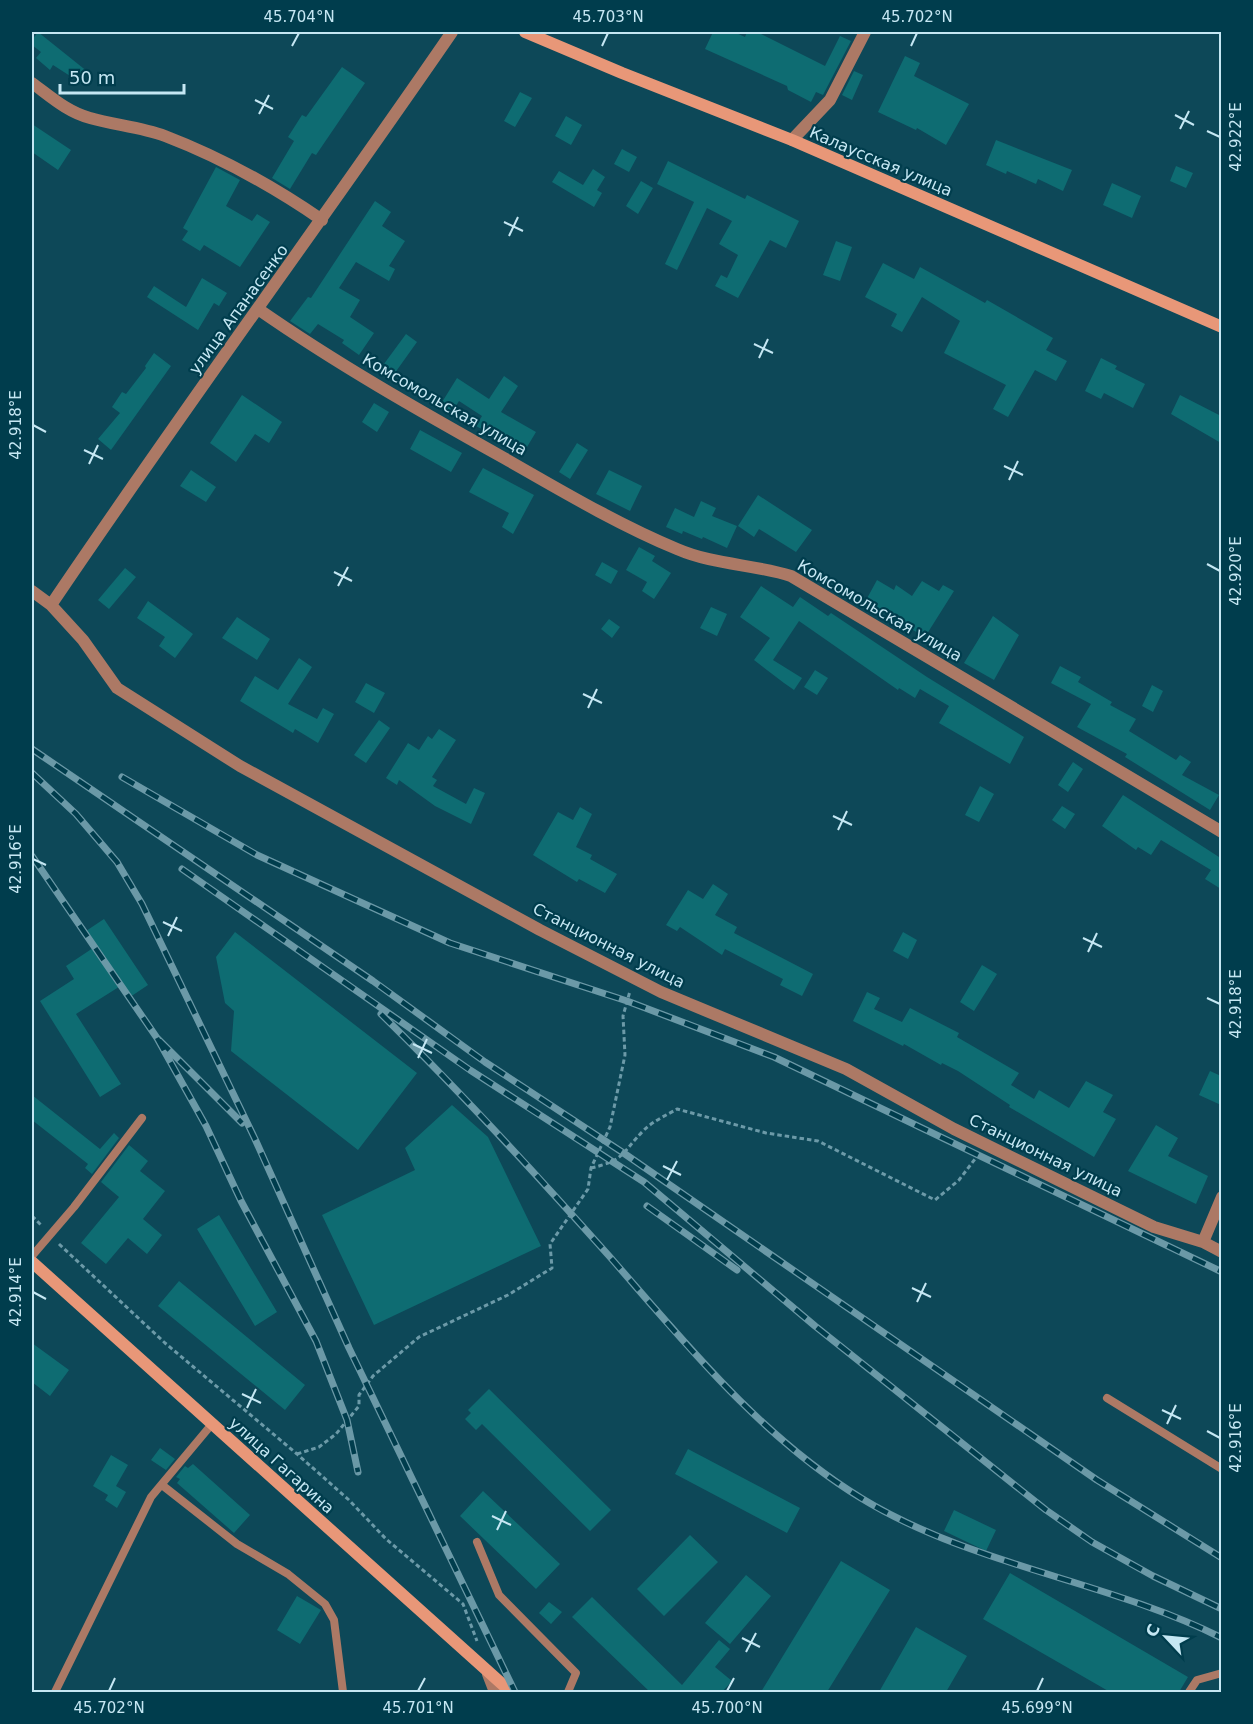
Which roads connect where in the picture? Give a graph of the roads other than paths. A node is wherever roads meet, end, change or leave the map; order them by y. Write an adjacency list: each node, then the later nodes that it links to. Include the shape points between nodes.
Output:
1 (452, 32): 6 (street, улица Апанасенко)
2 (525, 32): 5 (street, Калаусская улица)
3 (866, 32): 5 (street, via 830,100)
4 (32, 83): 6 (street, via 65,108 88,118 163,135 191,147 249,175)
5 (792, 140): 8 (street, Калаусская улица)
6 (322, 220): 7 (street, улица Апанасенко)
7 (258, 309): 10 (street, улица Апанасенко); 11 (street, Комсомольская улица, via 431,417 606,515 678,550 724,564 762,567 791,576)
8 (1221, 327)
9 (32, 591): 10 (street, Станционная улица)
10 (51, 605): 14 (street, Станционная улица, via 83,640 117,688 240,765 661,992 846,1070 1154,1227)
11 (1221, 832)
12 (142, 1118): 16 (lane)
13 (1221, 1197): 14 (street)
14 (1203, 1242): 15 (street, Станционная улица)
15 (1221, 1252)
16 (32, 1256)
17 (32, 1262): 19 (street, улица Гагарина)
18 (1107, 1398): 20 (lane)
19 (212, 1424): 21 (lane); 24 (street, улица Гагарина)
20 (1221, 1469)
21 (162, 1485): 25 (lane, via 151,1497); 26 (lane, via 237,1544 288,1574 326,1604 334,1620)
22 (477, 1542): 29 (lane, via 499,1595 576,1673)
23 (1221, 1672): 30 (lane, via 1197,1680)
24 (488, 1674): 27 (street); 28 (street, улица Гагарина)
25 (55, 1692)
26 (343, 1692)
27 (495, 1692)
28 (511, 1692)
29 (568, 1692)
30 (1189, 1692)

